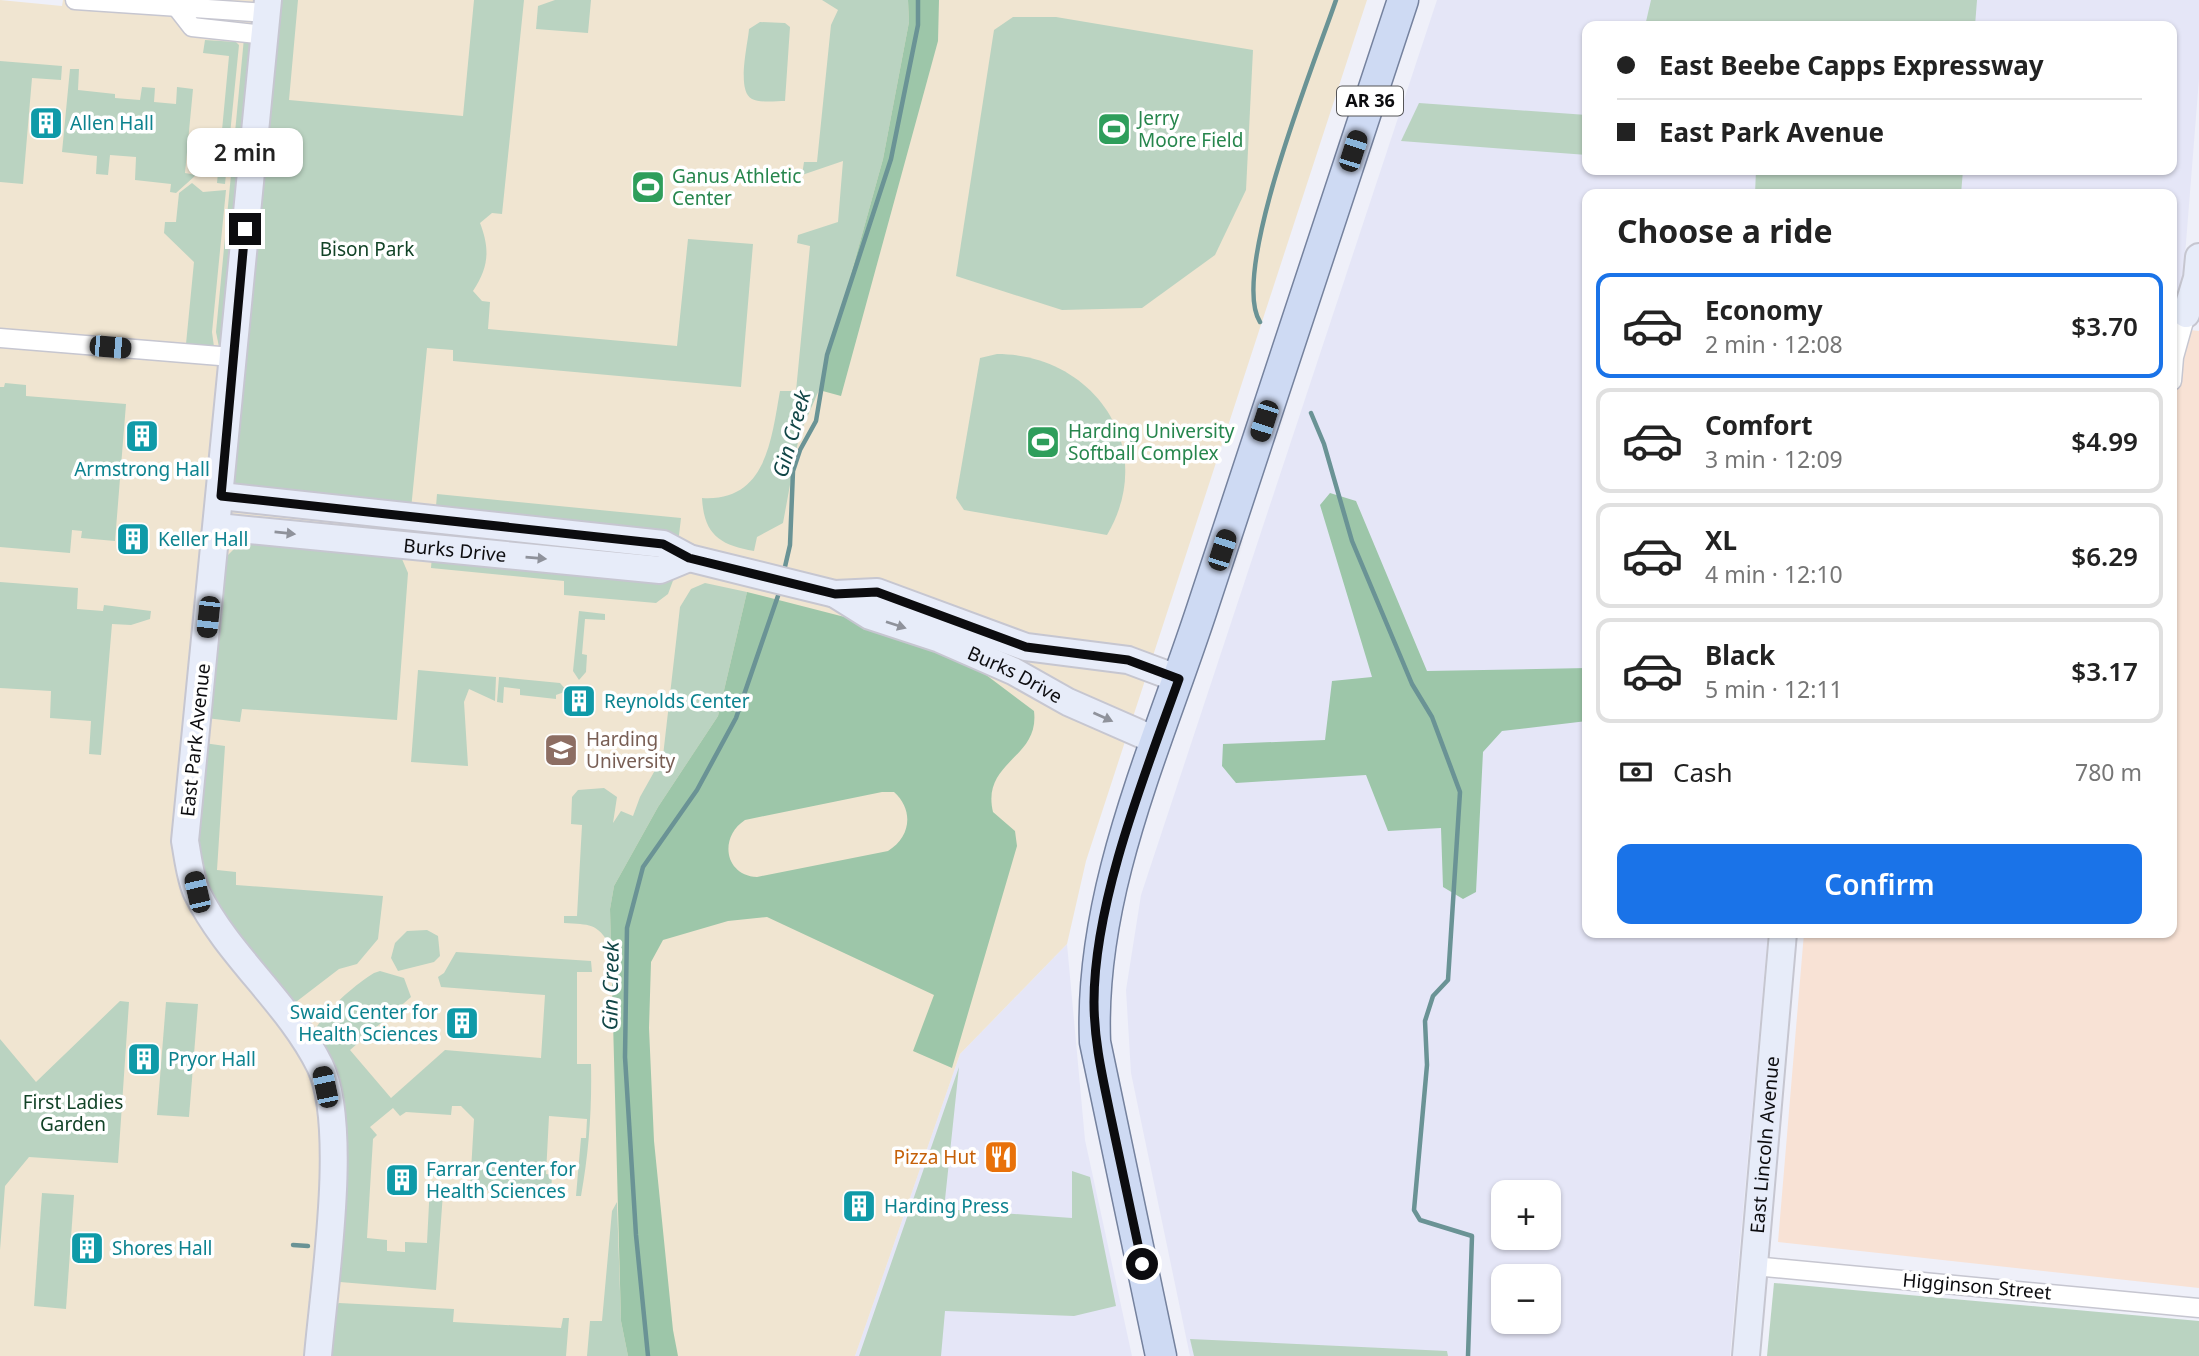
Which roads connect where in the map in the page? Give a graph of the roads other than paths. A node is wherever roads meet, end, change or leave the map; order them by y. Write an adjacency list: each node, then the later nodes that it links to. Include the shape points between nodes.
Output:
1 (75, 0): 3 (street)
2 (1403, 0): 13 (main road, AR 36)
3 (267, 18): 8 (street, East Park Avenue)
4 (2199, 257): 5 (street)
5 (2186, 314): 7 (street)
6 (0, 338): 8 (street)
7 (2177, 346)
8 (232, 358): 9 (street, East Park Avenue)
9 (221, 496): 10 (street, East Park Avenue); 11 (street, Burks Drive, via 663,544)
10 (218, 527): 11 (street, Burks Drive, one-way to 11, via 660,570); 18 (street, East Park Avenue, via 185,841 197,892 321,1068 333,1135)
11 (689, 558): 12 (street, Burks Drive)
12 (835, 594): 13 (street, Burks Drive, via 877,592 1026,647 1128,660); 14 (street, Burks Drive, one-way to 14, via 870,616 940,639)
13 (1179, 679): 14 (main road, AR 36)
14 (1157, 741): 19 (main road, AR 36, via 1108,903 1094,1001 1096,1042)
15 (1783, 938): 16 (street, East Lincoln Avenue)
16 (1754, 1266): 17 (street, Higginson Street); 20 (street, East Lincoln Avenue)
17 (2199, 1307)
18 (318, 1356)
19 (1161, 1356)
20 (1746, 1356)

